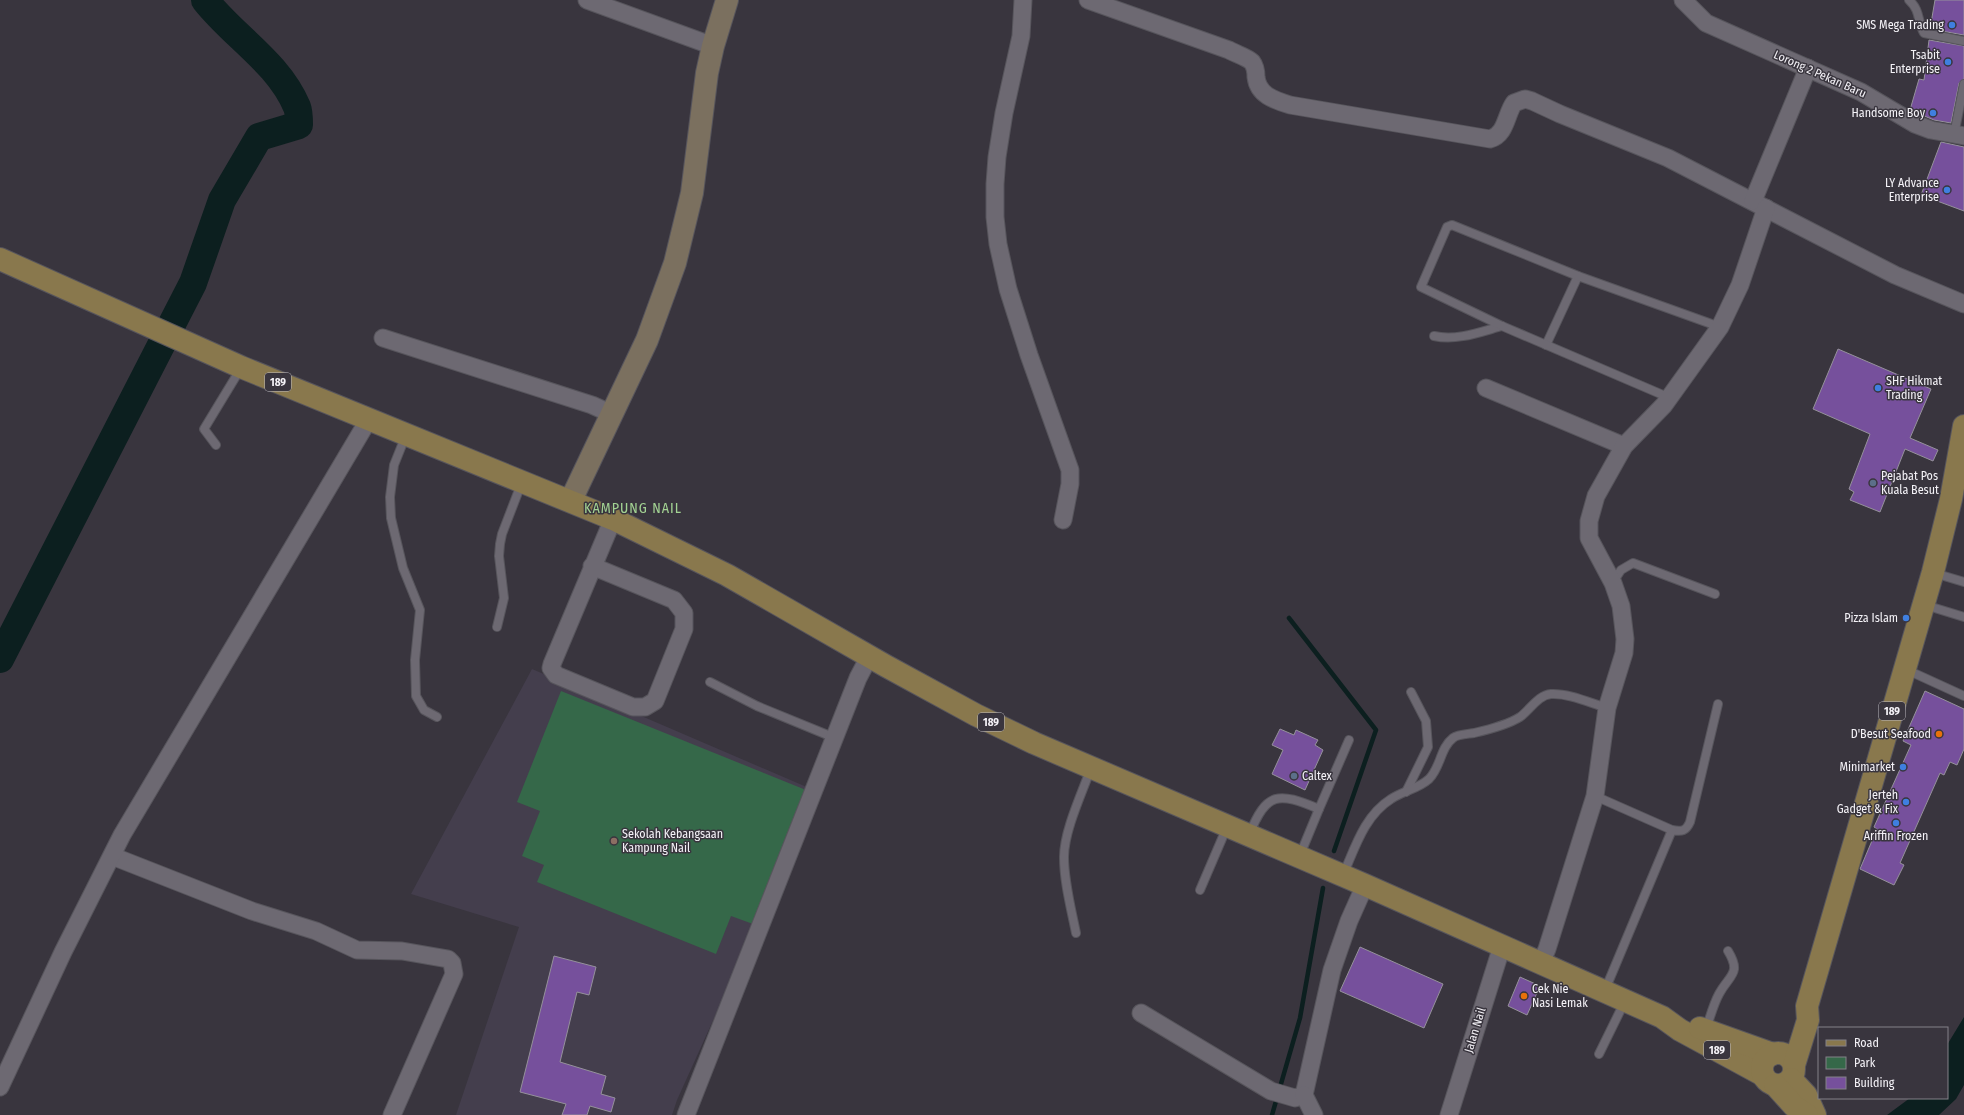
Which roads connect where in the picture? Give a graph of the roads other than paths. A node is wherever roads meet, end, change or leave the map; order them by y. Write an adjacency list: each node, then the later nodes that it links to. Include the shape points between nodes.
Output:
1 (587, 0): 8 (street)
2 (727, 0): 8 (street)
3 (1023, 0): 33 (street, via 1021,36 997,157 995,216 1008,289 1070,470)
4 (1088, 0): 12 (street, via 1229,50 1247,59 1254,66 1257,83 1263,92 1277,101 1290,105 1490,139 1500,133 1514,103 1525,99 1668,158)
5 (1683, 0): 9 (street, Lorong 2 Pekan Baru, via 1706,23)
6 (1909, 0): 7 (lane, via 1917,9 1924,33)
7 (1964, 41)
8 (713, 46): 24 (street, via 703,98 692,193 684,231 647,340)
9 (1808, 68): 11 (street, Lorong 2 Pekan Baru, via 1876,99 1915,124); 12 (street)
10 (1964, 84): 11 (lane)
11 (1959, 136)
12 (1759, 205): 15 (street, via 1895,275); 17 (street, via 1740,285)
13 (0, 259): 21 (main road, 189)
14 (1578, 276): 16 (lane, via 1448,225 1421,287); 17 (lane); 20 (lane)
15 (1964, 304)
16 (1502, 326): 18 (lane, via 1460,337); 20 (lane)
17 (1720, 327): 23 (street)
18 (1434, 336)
19 (383, 338): 24 (street, via 592,405)
20 (1546, 345): 23 (lane)
21 (241, 367): 25 (main road, 189); 28 (lane, via 204,429)
22 (1486, 388): 29 (street)
23 (1670, 398): 29 (street)
24 (612, 414): 31 (street)
25 (369, 419): 27 (main road, 189); 59 (street)
26 (1964, 432): 35 (main road, 189, via 1951,499)
27 (406, 434): 30 (main road, 189); 49 (lane, via 394,465 390,496 391,518 403,568 420,610 415,660 416,696 424,710)
28 (216, 445)
29 (1624, 446): 37 (street, via 1596,496 1589,520 1589,538)
30 (522, 481): 31 (main road, 189); 41 (lane, via 500,544 504,598)
31 (571, 500): 32 (main road, 189)
32 (613, 519): 34 (street); 42 (main road, 189, via 727,575)
33 (1063, 520)
34 (592, 566): 34 (street, via 551,668 556,675 633,707 645,707 654,701 684,629 684,613 674,600)
35 (1932, 572): 36 (lane); 39 (main road, 189)
36 (1964, 582)
37 (1612, 583): 38 (lane, via 1621,570 1633,563); 48 (street, via 1621,606 1625,639 1624,653)
38 (1715, 594)
39 (1923, 604): 40 (lane); 43 (main road, 189)
40 (1964, 617)
41 (497, 628)
42 (869, 657): 50 (street, via 858,678); 52 (main road, 189, via 976,715)
43 (1905, 669): 46 (lane); 74 (main road, 189, via 1807,1006 1797,1016)
44 (710, 682): 50 (lane, via 757,706)
45 (1411, 692): 53 (lane, via 1426,721 1428,747)
46 (1964, 696)
47 (1718, 704): 57 (lane, via 1690,822 1681,832)
48 (1607, 708): 53 (lane, via 1563,695 1547,695 1519,717 1487,730 1454,737 1444,749 1439,765 1429,779); 54 (street)
49 (437, 717)
50 (835, 738): 77 (street)
51 (1348, 740): 55 (lane)
52 (1091, 768): 56 (main road, 189); 64 (lane, via 1067,835 1064,856 1068,896)
53 (1406, 792): 61 (lane, via 1391,799 1378,810 1364,828)
54 (1595, 796): 57 (lane); 67 (street)
55 (1319, 809): 58 (lane, via 1300,801 1277,798 1258,812); 60 (lane)
56 (1227, 826): 58 (main road, 189); 63 (lane)
57 (1672, 830): 68 (lane)
58 (1249, 835): 60 (main road, 189)
59 (112, 856): 75 (street, via 63,952); 78 (street, via 252,911 332,937 352,949 366,952 402,951 448,959 452,963 454,974)
60 (1299, 857): 61 (main road, 189)
61 (1343, 876): 62 (main road, 189)
62 (1365, 885): 65 (main road, 189); 76 (street, via 1332,970)
63 (1200, 890)
64 (1076, 933)
65 (1502, 946): 67 (main road, 189); 80 (street, Jalan Nail)
66 (1728, 951): 72 (lane, via 1734,961 1734,973 1719,994)
67 (1541, 963): 68 (main road, 189)
68 (1605, 991): 69 (main road, 189)
69 (1625, 1000): 71 (main road, 189); 73 (lane)
70 (1141, 1013): 76 (street, via 1277,1094 1295,1098)
71 (1662, 1017): 72 (main road, 189); 74 (main road, 189, via 1680,1030)
72 (1706, 1029): 74 (main road, 189)
73 (1599, 1054)
74 (1779, 1068): 81 (main road, via 1794,1106); 82 (main road, via 1806,1095)
75 (0, 1087)
76 (1304, 1095): 79 (street)
77 (689, 1114)
78 (392, 1115)
79 (1314, 1115)
80 (1449, 1115)
81 (1807, 1115)
82 (1815, 1115)

